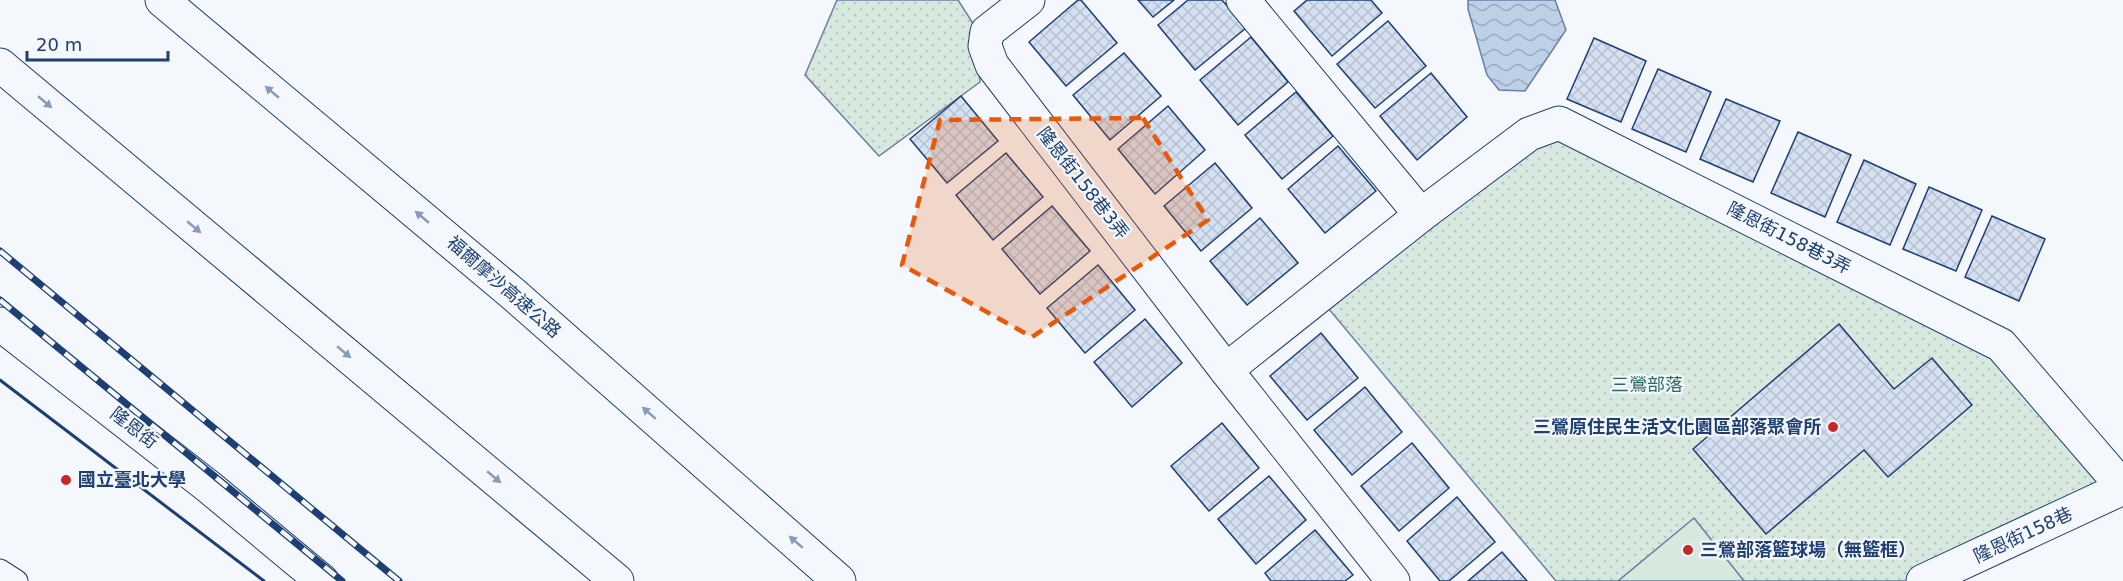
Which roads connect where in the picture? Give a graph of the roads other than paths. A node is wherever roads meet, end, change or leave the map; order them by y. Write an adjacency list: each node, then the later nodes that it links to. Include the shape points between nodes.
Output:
1 (162, 0): 13 (main road, 福爾摩沙高速公路, one-way to 1, via 512,292)
2 (1028, 0): 7 (main road, 隆恩街158巷3弄, via 987,32 985,46 992,65)
3 (1243, 0): 5 (main road)
4 (0, 64): 12 (main road, one-way to 12)
5 (1420, 215): 7 (main road, 隆恩街158巷3弄); 8 (main road, 隆恩街158巷3弄, via 1529,134 1559,123 2001,345)
6 (0, 324): 11 (main road, 隆恩街)
7 (1226, 370): 14 (main road, 隆恩街158巷3弄)
8 (2123, 488): 15 (main road, 隆恩街158巷)
9 (0, 570): 10 (lane)
10 (17, 581)
11 (322, 581)
12 (617, 581)
13 (839, 581)
14 (1393, 581)
15 (1923, 581)

